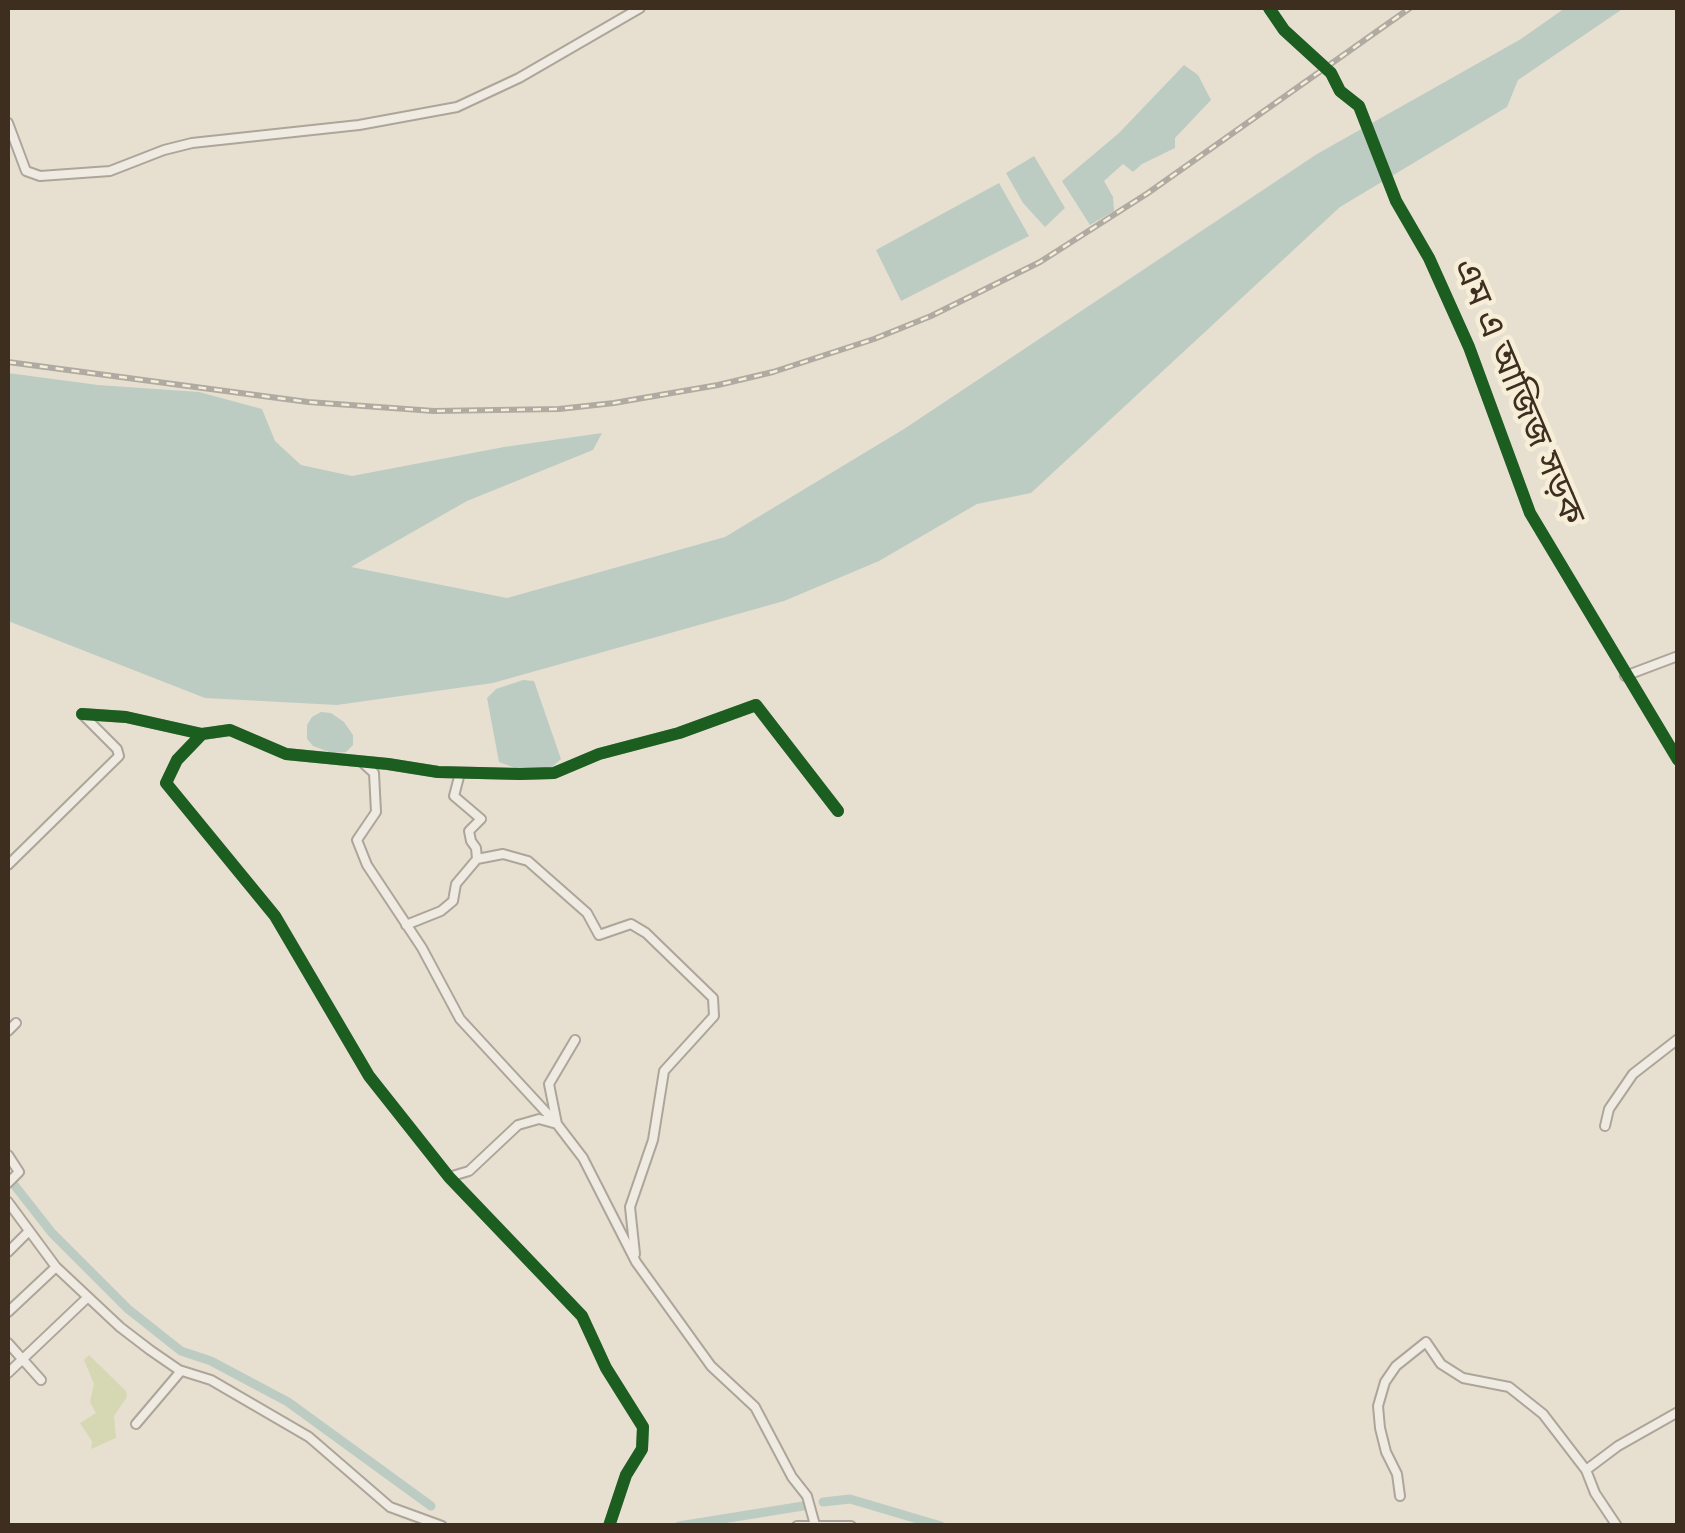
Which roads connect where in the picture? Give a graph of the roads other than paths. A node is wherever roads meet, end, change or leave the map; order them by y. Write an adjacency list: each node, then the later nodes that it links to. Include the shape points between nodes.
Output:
1 (640, 8): 3 (street, via 458,107 192,143 110,172 26,171)
2 (1269, 8): 5 (street, এম এ আজিজ সড়ক, via 1359,106 1396,202 1468,347 1530,513)
3 (8, 123)
4 (1678, 656): 5 (street)
5 (1626, 676): 7 (street, এম এ আজিজ সড়ক)
6 (202, 734): 8 (street, via 230,730 286,754); 12 (street, via 126,716 82,714 120,756); 21 (street, via 166,783 275,916 369,1076)
7 (1678, 760)
8 (362, 762): 9 (street); 13 (street, via 374,774 376,812 356,840)
9 (460, 773): 10 (street, via 554,774 756,705); 11 (street, via 454,796 481,819 469,831)
10 (838, 812)
11 (476, 860): 13 (street, via 456,884 453,901); 26 (street, via 503,854 528,861 587,913 599,936 631,924 713,998 714,1016 664,1071 653,1140 630,1208)
12 (8, 864)
13 (406, 924): 18 (street, via 460,1019)
14 (16, 1022): 15 (street)
15 (8, 1031)
16 (1678, 1038): 19 (street, via 1633,1074)
17 (575, 1040): 18 (street, via 549,1084)
18 (557, 1124): 21 (street, via 538,1119 518,1125 469,1170); 26 (street, via 584,1158)
19 (1605, 1126)
20 (8, 1154): 22 (street, via 17,1175)
21 (449, 1178): 41 (street, via 582,1316 644,1427 642,1449)
22 (8, 1183)
23 (8, 1202): 24 (street)
24 (28, 1232): 25 (street); 27 (street)
25 (8, 1252)
26 (636, 1262): 39 (street, via 711,1366 755,1407 808,1496)
27 (56, 1267): 28 (street); 29 (street)
28 (88, 1298): 31 (street); 32 (street)
29 (8, 1312)
30 (8, 1343): 31 (street)
31 (22, 1360): 33 (street); 34 (street)
32 (182, 1371): 36 (street); 40 (street, via 212,1380 310,1437 390,1508)
33 (8, 1372)
34 (41, 1380)
35 (1678, 1412): 37 (street)
36 (136, 1424)
37 (1586, 1470): 38 (street, via 1543,1414 1509,1387 1463,1378 1441,1364 1426,1342 1396,1366 1378,1406); 44 (street)
38 (1400, 1496)
39 (814, 1525): 42 (street); 43 (street)
40 (442, 1526)
41 (609, 1526)
42 (797, 1526)
43 (851, 1526)
44 (1618, 1526)

